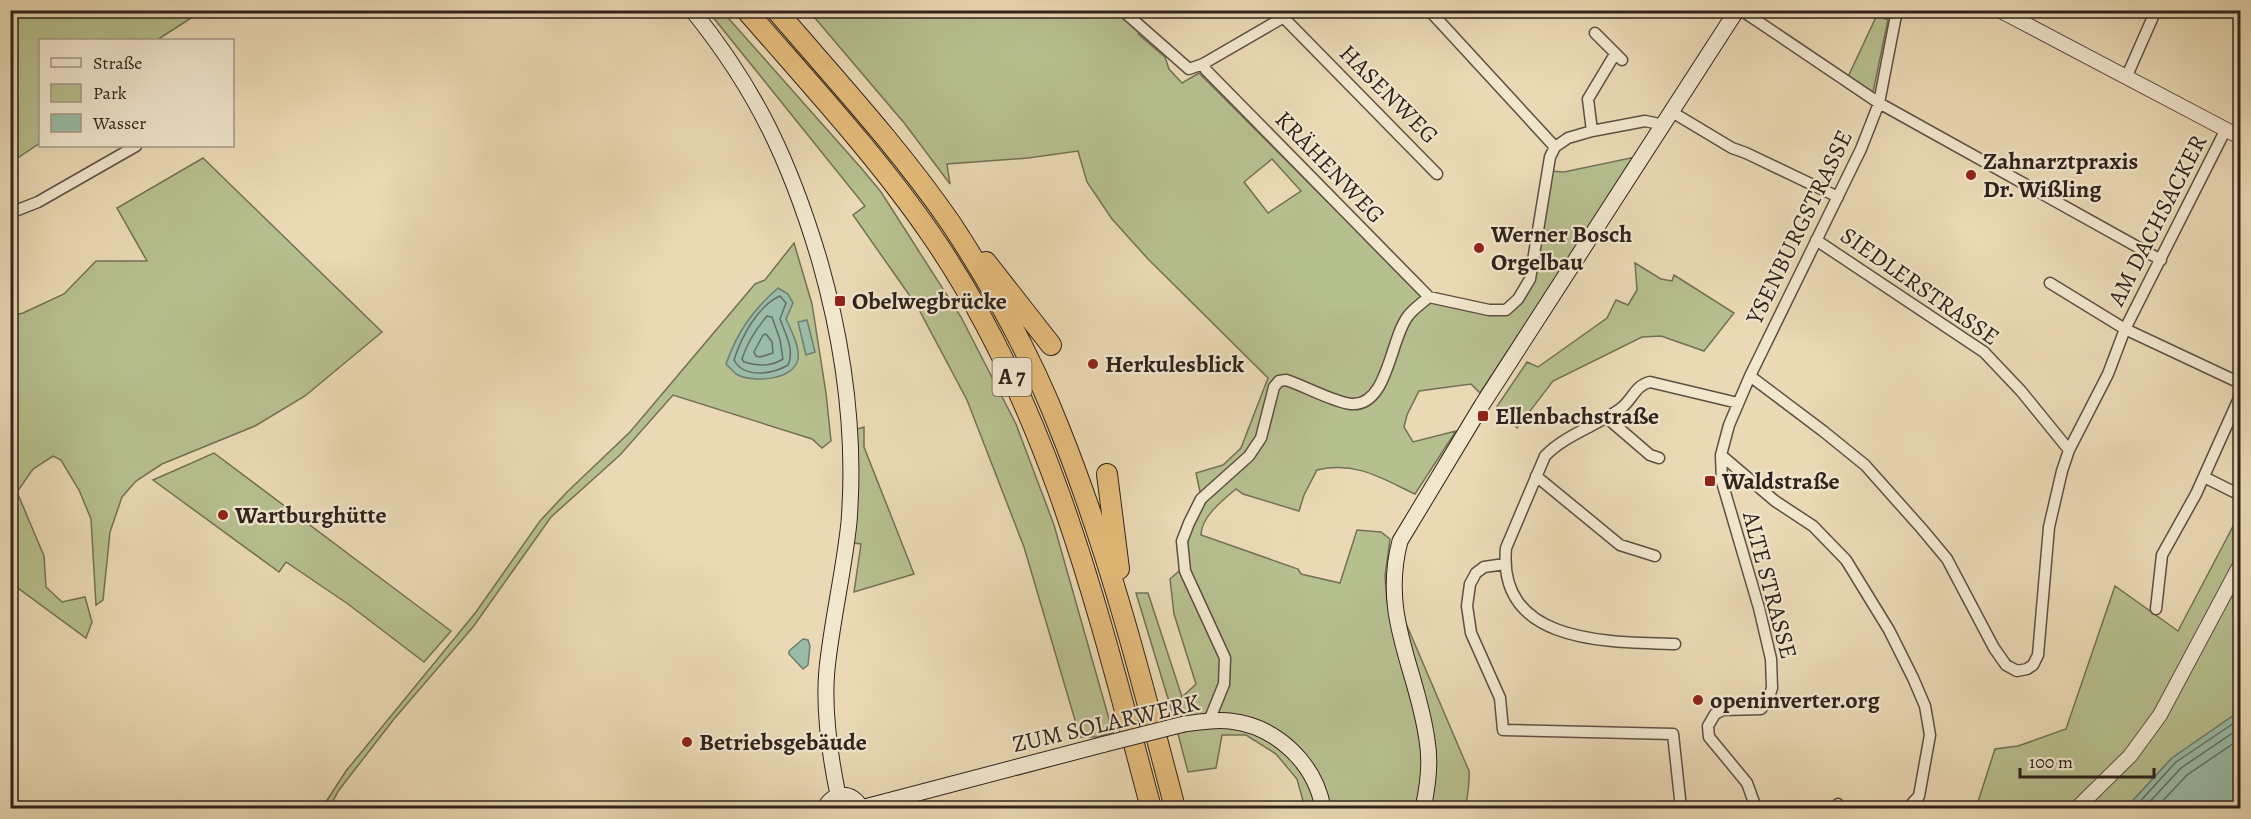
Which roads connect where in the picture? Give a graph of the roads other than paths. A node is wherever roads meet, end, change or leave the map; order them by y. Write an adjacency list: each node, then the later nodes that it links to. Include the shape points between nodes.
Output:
1 (692, 10): 51 (main road, via 747,86 781,151 809,226 840,342 850,423 850,501 827,672)
2 (746, 10): 54 (highway, A 7, via 856,137 933,237 1016,384 1079,547)
3 (776, 10): 25 (highway, A 7, via 872,121)
4 (1122, 10): 13 (street, via 1189,69)
5 (1296, 10): 11 (street)
6 (1429, 10): 21 (street)
7 (1739, 10): 15 (street); 16 (main road)
8 (1897, 10): 15 (street, YSENBURGSTRASSE)
9 (1999, 10): 14 (street)
10 (2156, 10): 14 (street)
11 (1285, 19): 13 (street); 22 (street, HASENWEG)
12 (1595, 33): 18 (street, via 1619,57 1588,99)
13 (1203, 64): 29 (street, KRÄHENWEG)
14 (2126, 78): 17 (street)
15 (1879, 103): 23 (street, YSENBURGSTRASSE); 27 (street)
16 (1668, 119): 18 (street); 23 (street); 57 (main road, via 1482,405 1400,541 1394,563 1393,601 1427,737 1429,765)
17 (2226, 129): 19 (street); 27 (street, AM DACHSACKER)
18 (1592, 131): 21 (street, via 1568,138)
19 (2241, 137)
20 (134, 147): 24 (street, via 38,202)
21 (1555, 147): 29 (street, via 1550,157 1530,279 1518,299 1506,310 1495,310)
22 (1437, 174)
23 (1838, 196): 26 (street, YSENBURGSTRASSE)
24 (10, 213)
25 (951, 225): 31 (highway, via 996,274); 47 (highway, A 7, via 999,302 1046,397 1101,541)
26 (1816, 240): 32 (street, YSENBURGSTRASSE); 37 (street, SIEDLERSTRASSE, via 1984,352)
27 (2161, 260): 30 (street, AM DACHSACKER)
28 (2050, 283): 30 (street, AM DACHSACKER)
29 (1429, 297): 50 (street, via 1408,316 1380,386 1368,399 1350,404 1279,381 1270,395 1261,438 1249,456 1194,510 1182,541 1183,561 1225,658 1224,684)
30 (2126, 329): 33 (street); 37 (street, AM DACHSACKER)
31 (1051, 345)
32 (1750, 376): 35 (street, YSENBURGSTRASSE); 37 (street, AM DACHSACKER, via 1865,465 1947,559 1994,648 2006,665 2017,671 2033,665 2038,655 2049,527)
33 (2241, 383)
34 (2241, 396): 42 (street)
35 (1738, 403): 36 (street, via 1650,382 1643,383 1623,407); 38 (street, YSENBURGSTRASSE)
36 (1607, 418): 39 (street, via 1650,455); 41 (street, via 1555,446 1545,456)
37 (2069, 450)
38 (1721, 456): 59 (street, ALTE STRASSE, via 1722,482 1759,608 1773,672 1768,700 1761,708 1715,714 1708,726 1709,737 1747,783); 60 (street, via 1812,526 1846,560 1889,630 1924,706 1930,735 1919,796)
39 (1659, 458)
40 (1107, 474): 47 (highway)
41 (1536, 476): 44 (street, via 1620,545); 45 (street, via 1506,548)
42 (2204, 477): 43 (street); 48 (street, via 2162,555)
43 (2241, 495)
44 (1655, 556)
45 (1505, 564): 49 (street, via 1517,604 1538,621 1581,637); 58 (street, via 1484,567 1476,573 1467,606 1471,633 1500,698 1503,730 1673,734)
46 (2241, 565): 61 (street, via 2160,715 2130,756)
47 (1120, 608): 55 (highway, A 7)
48 (2156, 609)
49 (1675, 644)
50 (1209, 721): 53 (main road, ZUM SOLARWERK, bridge, via 1184,724); 56 (main road, ZUM SOLARWERK, via 1251,725 1279,740 1307,768)
51 (838, 795): 52 (main road); 53 (main road, via 852,797)
52 (825, 808)
53 (861, 808)
54 (1151, 808)
55 (1175, 808)
56 (1323, 808)
57 (1423, 808)
58 (1681, 808)
59 (1756, 808)
60 (1908, 808)
61 (2077, 808)

